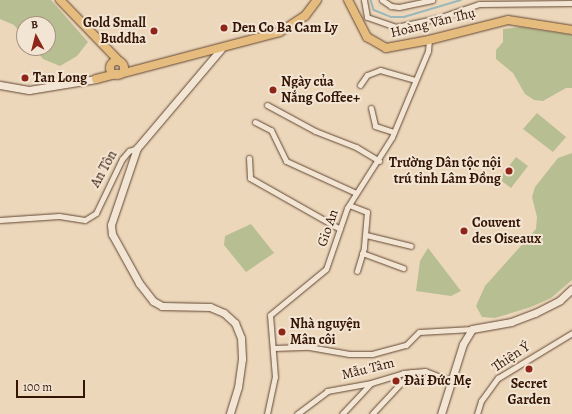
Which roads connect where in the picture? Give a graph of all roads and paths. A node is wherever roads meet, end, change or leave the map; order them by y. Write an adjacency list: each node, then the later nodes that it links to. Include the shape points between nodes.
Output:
1 (60, 0): 13 (main road, via 104,48)
2 (317, 0): 12 (main road, via 305,16 294,25 280,32)
3 (348, 0): 9 (main road, Hoàng Văn Thụ)
4 (364, 0): 8 (street)
5 (382, 0): 6 (street, via 391,6 399,7)
6 (432, 0)
7 (572, 3): 8 (street, via 479,4 438,18 396,27)
8 (367, 17): 9 (street)
9 (358, 22): 11 (main road, Hoàng Văn Thụ, via 367,36 386,48)
10 (572, 30): 11 (main road, Hoàng Văn Thụ, via 508,20)
11 (429, 40): 15 (street, Gio An, via 428,51)
12 (221, 49): 13 (main road, via 144,66); 22 (main road, An Tôn)
13 (116, 67): 14 (main road)
14 (96, 79): 16 (main road, via 29,90)
15 (415, 80): 17 (street, via 380,70 367,75); 21 (street, Gio An)
16 (0, 85)
17 (360, 85)
18 (267, 105): 24 (street, via 315,131 356,147)
19 (371, 108): 21 (street, via 375,126)
20 (255, 122): 25 (street, via 271,130 286,161)
21 (394, 132): 24 (street, Gio An)
22 (137, 148): 27 (street, An Tôn, via 129,151 122,159 96,213 85,220 59,216); 41 (main road, via 113,214 112,234 145,294 153,301 162,306 210,307 224,313 235,323 241,338 242,359 238,387)
23 (249, 158): 28 (street, via 250,178)
24 (379, 161): 25 (street, Gio An)
25 (356, 193): 26 (street, Gio An)
26 (349, 205): 28 (street, Gio An); 29 (street, via 366,212)
27 (0, 220)
28 (340, 229): 37 (street, Gio An, via 326,269 270,315)
29 (366, 235): 30 (street); 31 (street)
30 (411, 246)
31 (362, 253): 32 (street); 33 (street)
32 (403, 268)
33 (357, 271)
34 (572, 289): 35 (main road, via 560,300 535,313 512,322)
35 (472, 330): 37 (street, via 419,332 406,345 372,354 349,354 309,346); 39 (main road, via 463,344)
36 (572, 333): 47 (street, Thiện Ý, via 498,378 480,401)
37 (274, 348): 42 (street, Gio An, via 275,377)
38 (411, 372): 39 (street, Mẫu Tâm, via 425,371); 40 (street, Mẫu Tâm); 45 (street)
39 (450, 381): 46 (main road)
40 (371, 383): 43 (street, Mẫu Tâm, via 327,392); 44 (street)
41 (230, 414)
42 (267, 414)
43 (296, 414)
44 (342, 414)
45 (372, 414)
46 (441, 414)
47 (477, 414)

